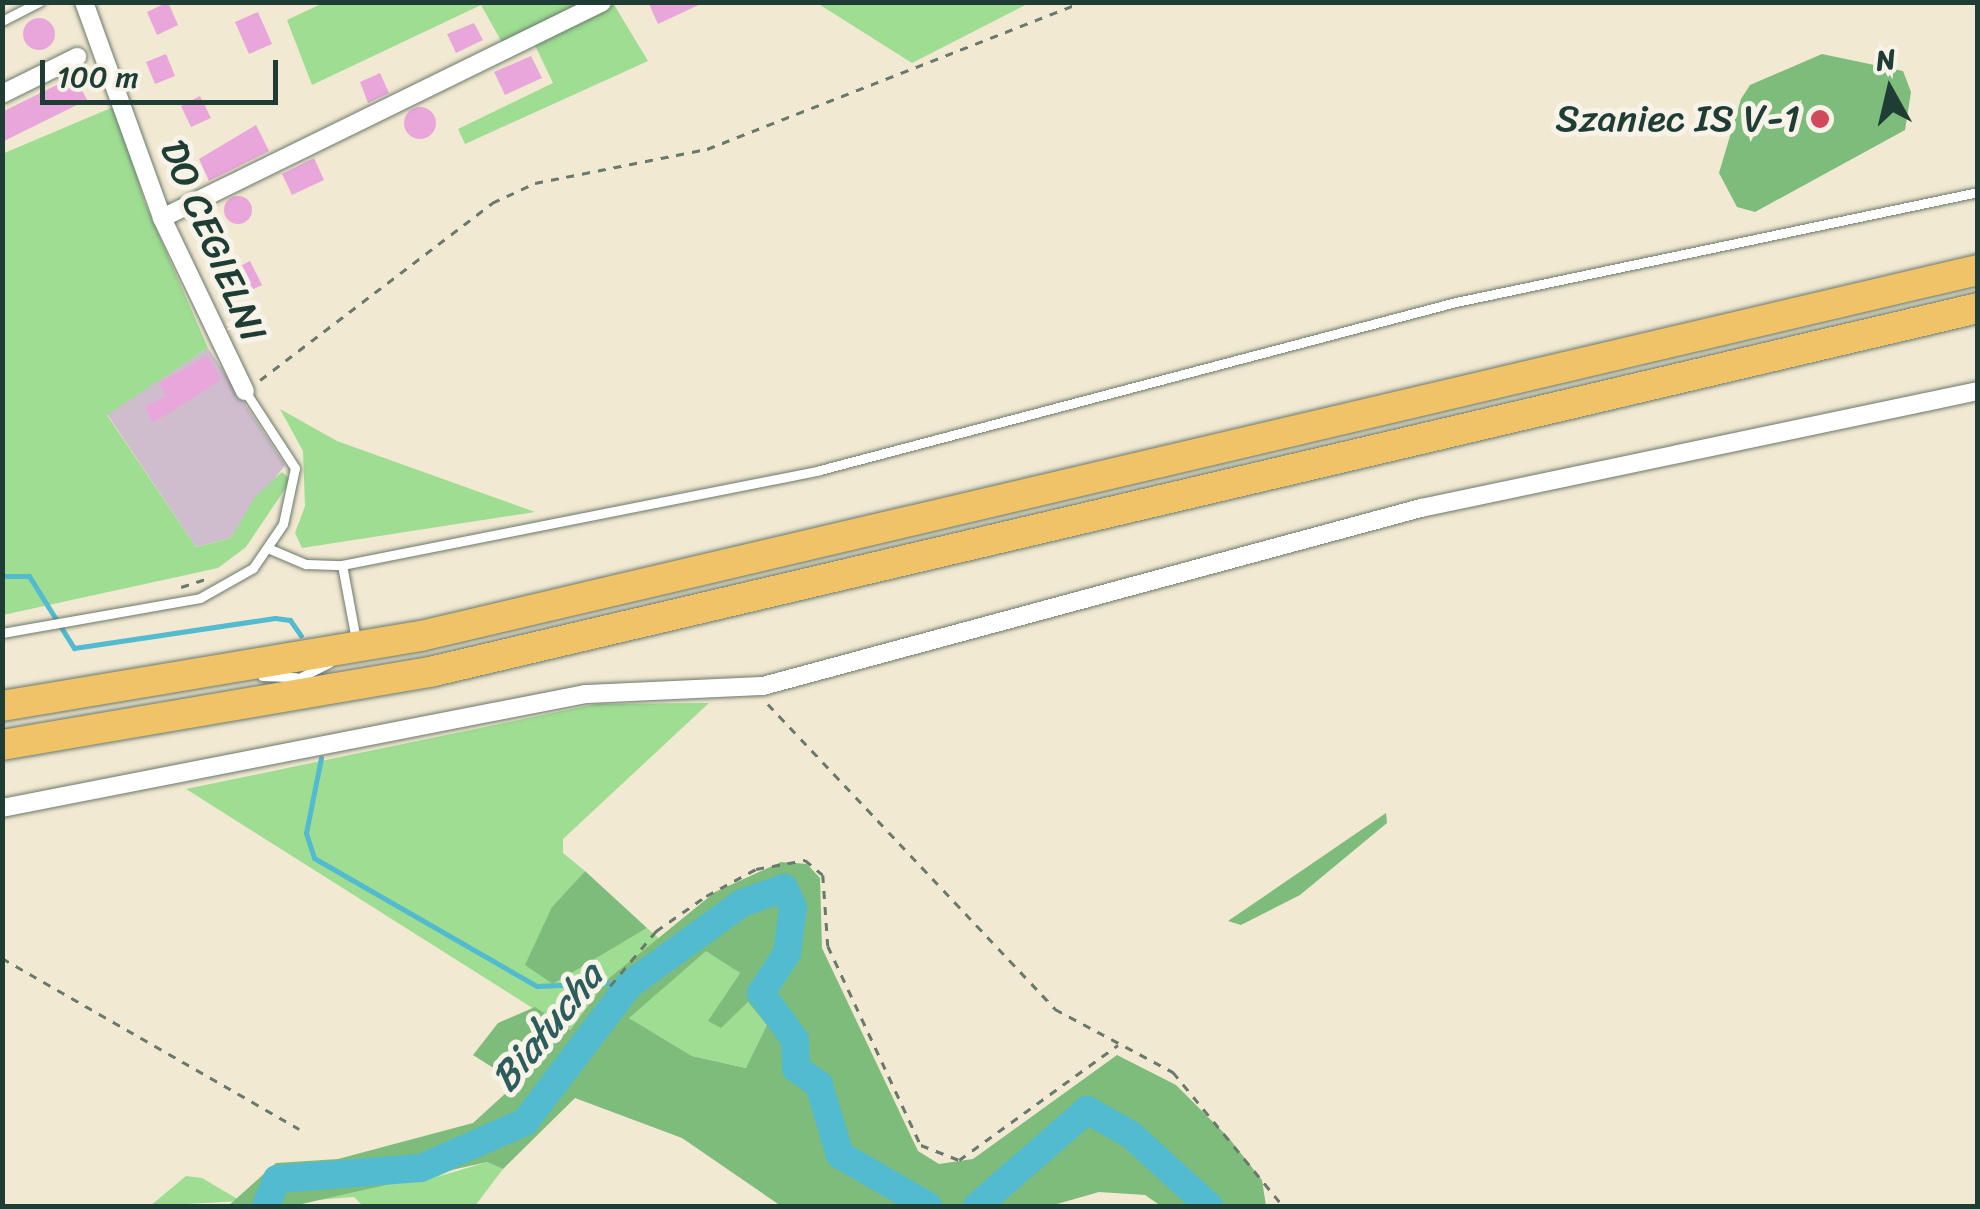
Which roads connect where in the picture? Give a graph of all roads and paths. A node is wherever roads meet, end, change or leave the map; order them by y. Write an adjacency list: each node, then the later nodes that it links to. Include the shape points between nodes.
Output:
1 (39, 2): 5 (lane)
2 (602, 2): 9 (street)
3 (1083, 2): 12 (path, via 828,108 708,149 536,183 492,202)
4 (92, 5): 9 (street, DO CEGIELNI)
5 (2, 20)
6 (78, 57): 7 (street)
7 (2, 94)
8 (1978, 192): 15 (lane, via 1456,302 820,470)
9 (162, 218): 12 (street, DO CEGIELNI)
10 (1978, 270): 19 (highway)
11 (1978, 308): 22 (highway)
12 (244, 391): 14 (lane, via 294,462)
13 (1978, 391): 23 (street, via 1421,508)
14 (270, 549): 15 (lane, via 306,564); 18 (lane, via 211,594)
15 (342, 564): 19 (lane)
16 (210, 577): 17 (path)
17 (173, 589)
18 (2, 633)
19 (358, 649): 20 (highway); 21 (lane)
20 (209, 676): 21 (lane); 24 (highway)
21 (302, 677): 22 (lane); 25 (lane)
22 (394, 679): 25 (highway)
23 (764, 686): 27 (street, via 585,694); 30 (path, via 796,741 1055,1009)
24 (2, 706)
25 (214, 713): 26 (highway)
26 (2, 745)
27 (2, 808)
28 (2, 958): 31 (path)
29 (610, 986): 30 (path, via 656,930 706,896 756,869 805,860 823,876 828,946 921,1145 959,1160)
30 (1118, 1045): 32 (path, via 1173,1072)
31 (299, 1129)
32 (1282, 1206)

